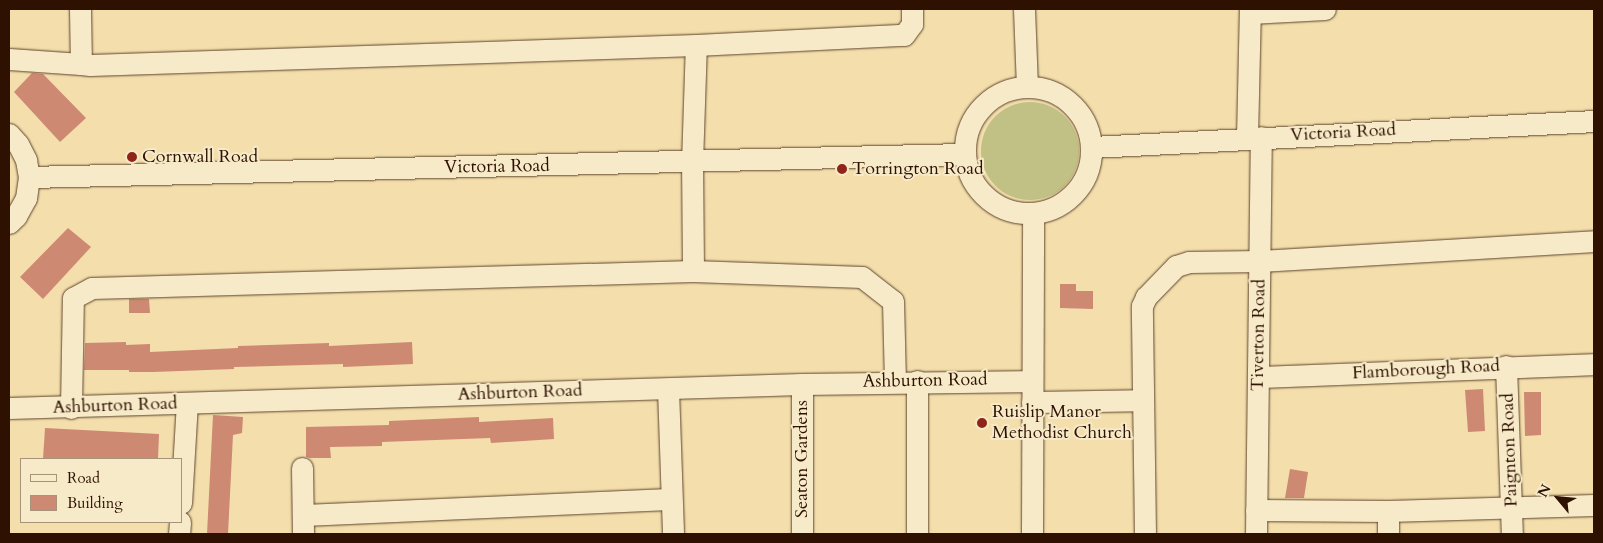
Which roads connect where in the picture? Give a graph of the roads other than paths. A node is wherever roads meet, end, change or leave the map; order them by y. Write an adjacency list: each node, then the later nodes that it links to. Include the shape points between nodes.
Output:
1 (80, 9): 8 (street)
2 (912, 9): 6 (street, via 912,24 904,35)
3 (1024, 9): 9 (street)
4 (1325, 9): 5 (street)
5 (1250, 11): 12 (street, Tiverton Road)
6 (696, 45): 8 (street); 15 (street)
7 (9, 59): 8 (street)
8 (81, 64)
9 (1027, 87): 13 (street, via 1046,89 1064,97 1078,110 1088,128); 14 (street, via 1007,90 984,105 967,134)
10 (1594, 121): 12 (street, Victoria Road)
11 (9, 134): 16 (street, via 26,160)
12 (1254, 137): 13 (street, Victoria Road); 20 (street, Tiverton Road)
13 (1092, 147): 17 (street, via 1084,182 1072,197 1057,208)
14 (965, 154): 15 (street, Victoria Road); 17 (street, via 970,175 981,193 998,206 1018,214)
15 (692, 163): 16 (street, Victoria Road); 21 (street)
16 (29, 177): 18 (street, via 26,198)
17 (1033, 214): 29 (street)
18 (9, 223)
19 (1594, 241): 20 (street)
20 (1260, 261): 24 (street, Tiverton Road); 30 (street, via 1189,262 1176,266 1146,297 1142,306)
21 (693, 271): 26 (street, via 862,277 893,301); 33 (street, via 92,288 73,298)
22 (1594, 364): 23 (street, Flamborough Road)
23 (1506, 366): 24 (street, Flamborough Road); 38 (street, Paignton Road)
24 (1258, 376): 39 (street, Tiverton Road)
25 (917, 381): 26 (street, Ashburton Road); 29 (street, Ashburton Road); 44 (street)
26 (895, 382): 27 (street, Ashburton Road)
27 (802, 384): 28 (street, Ashburton Road); 43 (street, Seaton Gardens)
28 (668, 389): 31 (street, Ashburton Road); 36 (street)
29 (1032, 391): 30 (street, Ashburton Road); 45 (street)
30 (1143, 400): 46 (street)
31 (187, 404): 33 (street, Ashburton Road); 35 (street)
32 (9, 408): 33 (street, Ashburton Road)
33 (71, 408)
34 (302, 468): 41 (street)
35 (182, 486)
36 (670, 500): 41 (street); 42 (street)
37 (1594, 505): 38 (street)
38 (1512, 507): 40 (street); 49 (street, Paignton Road)
39 (1256, 510): 40 (street); 47 (street, Tiverton Road)
40 (1388, 511): 48 (street)
41 (303, 525)
42 (673, 534)
43 (802, 534)
44 (917, 534)
45 (1032, 534)
46 (1145, 534)
47 (1256, 534)
48 (1388, 534)
49 (1512, 534)

